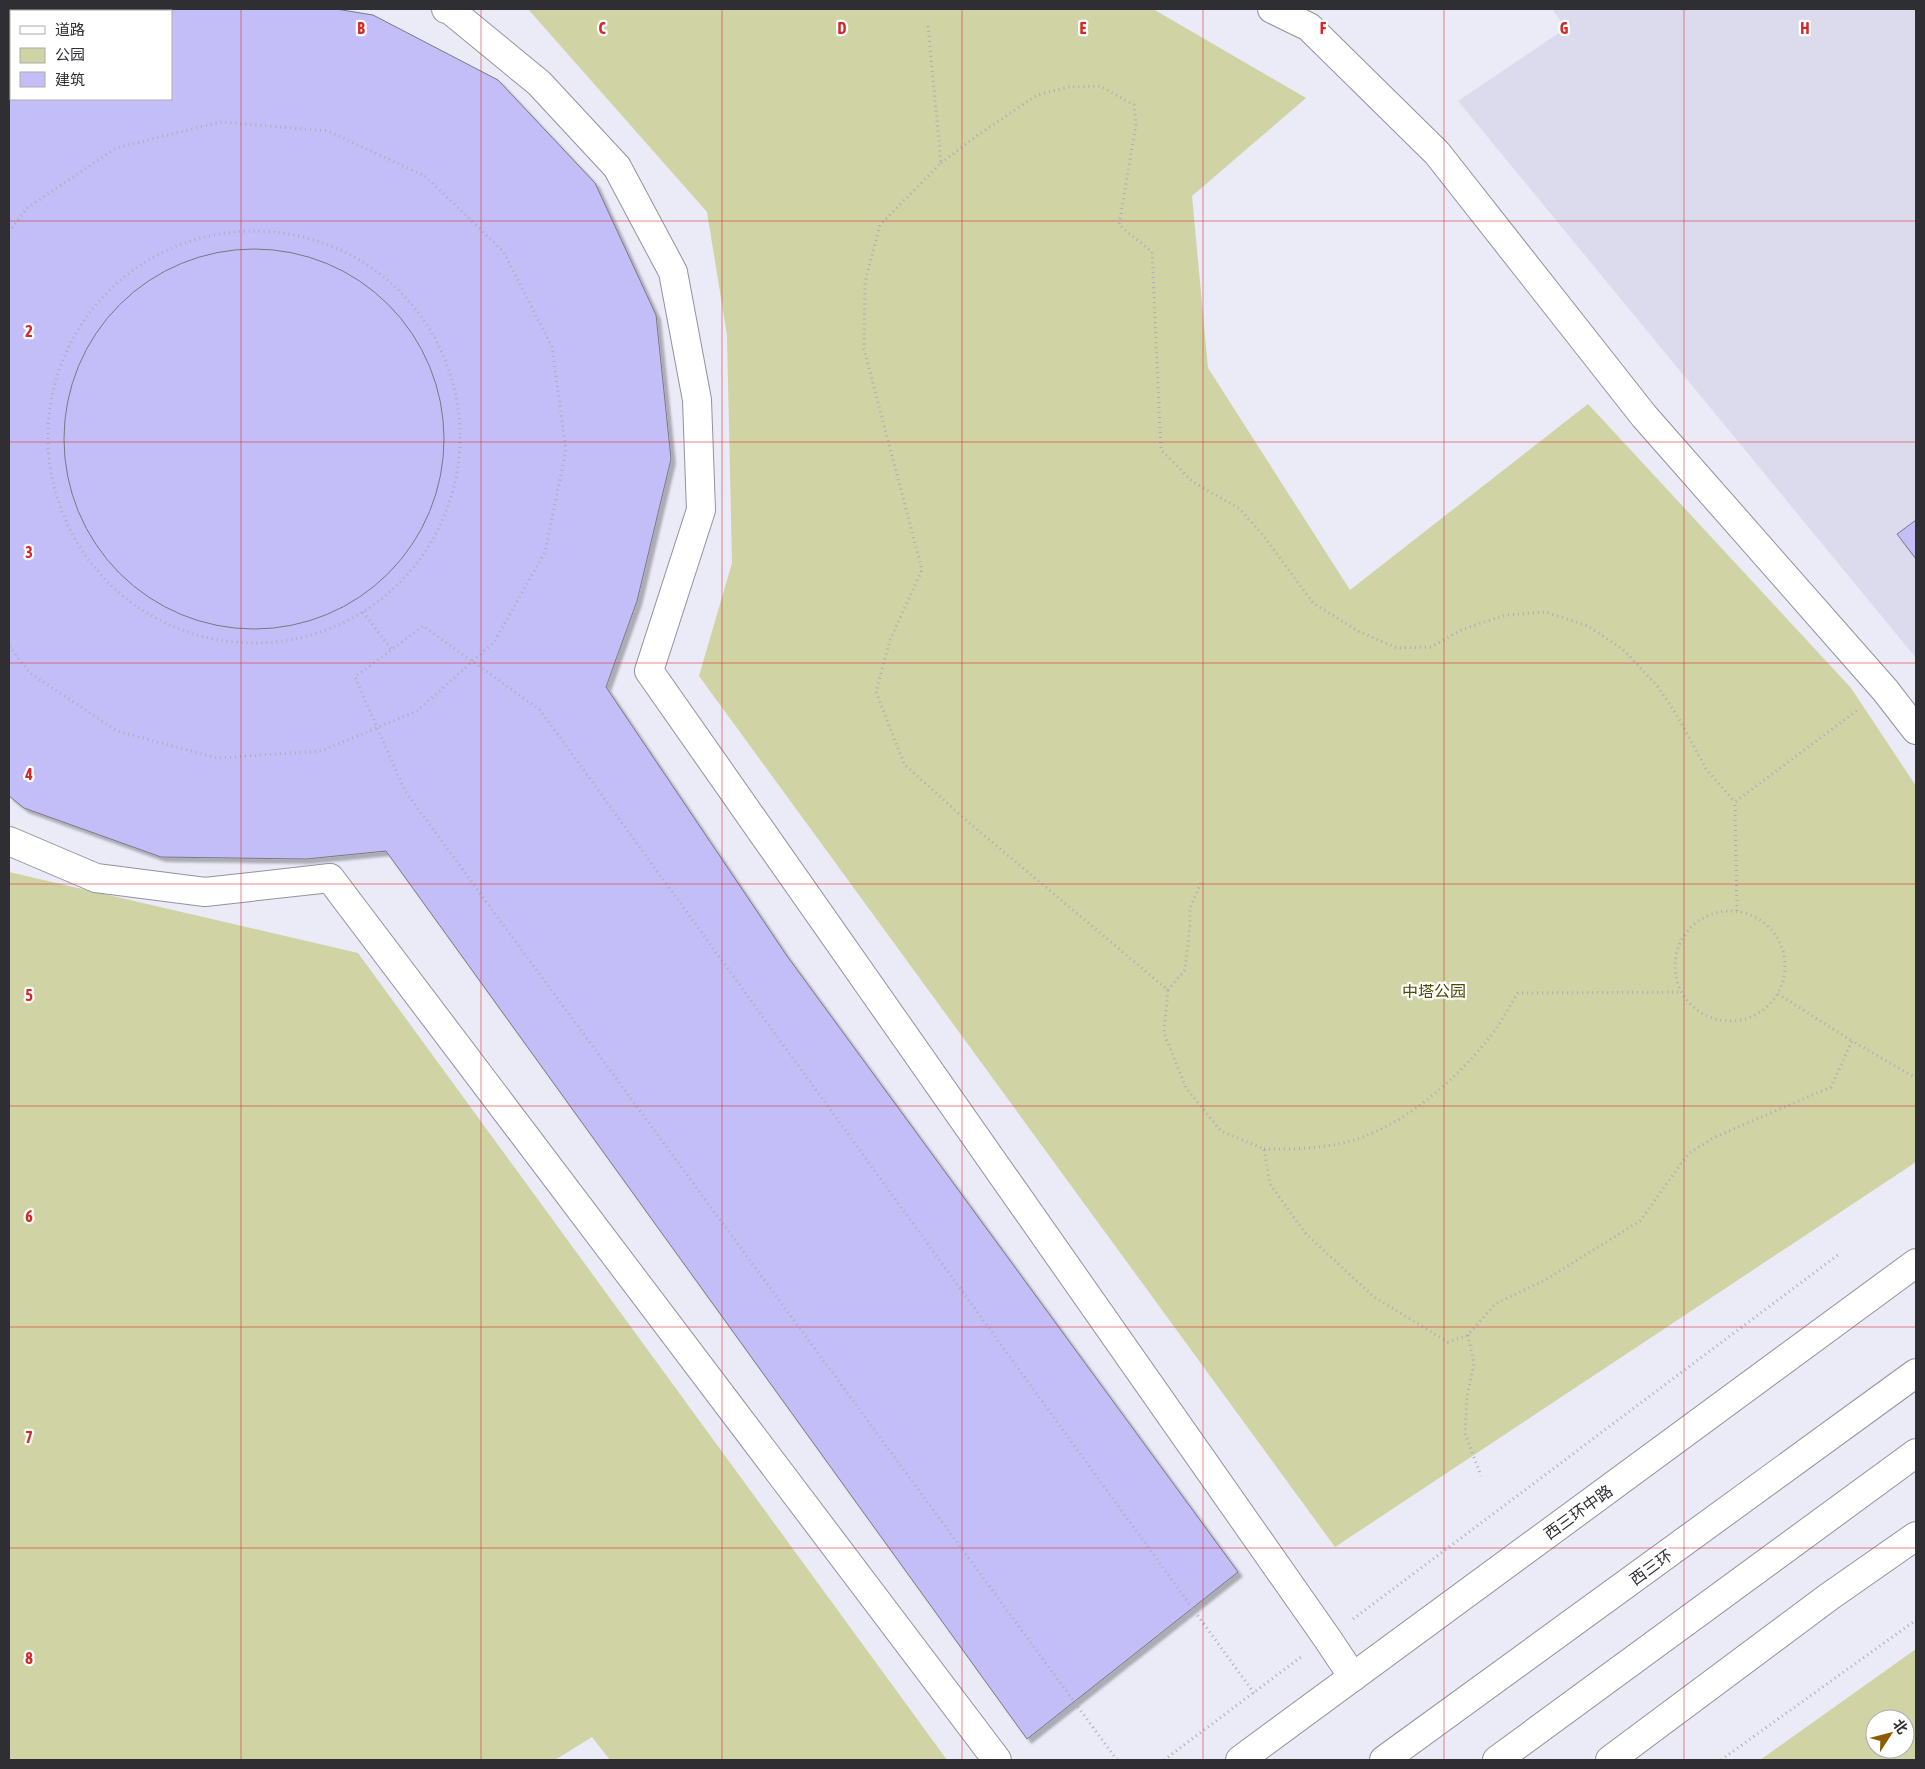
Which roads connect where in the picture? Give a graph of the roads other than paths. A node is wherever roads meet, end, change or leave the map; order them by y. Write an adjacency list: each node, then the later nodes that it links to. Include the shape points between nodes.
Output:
1 (446, 9): 9 (main road, via 540,83 618,167 673,272 697,400 701,510 649,672)
2 (1272, 9): 3 (main road, via 1309,28 1438,153 1644,416 1885,690)
3 (1916, 730)
4 (9, 841): 10 (main road, via 96,878 204,892 330,878)
5 (1916, 1263): 9 (main road, 西三环中路)
6 (1916, 1373): 12 (main road, 西三环)
7 (1916, 1453): 13 (main road)
8 (1916, 1536): 14 (main road)
9 (1353, 1678): 11 (main road, 西三环中路)
10 (998, 1760)
11 (1240, 1760)
12 (1384, 1760)
13 (1497, 1760)
14 (1610, 1760)

